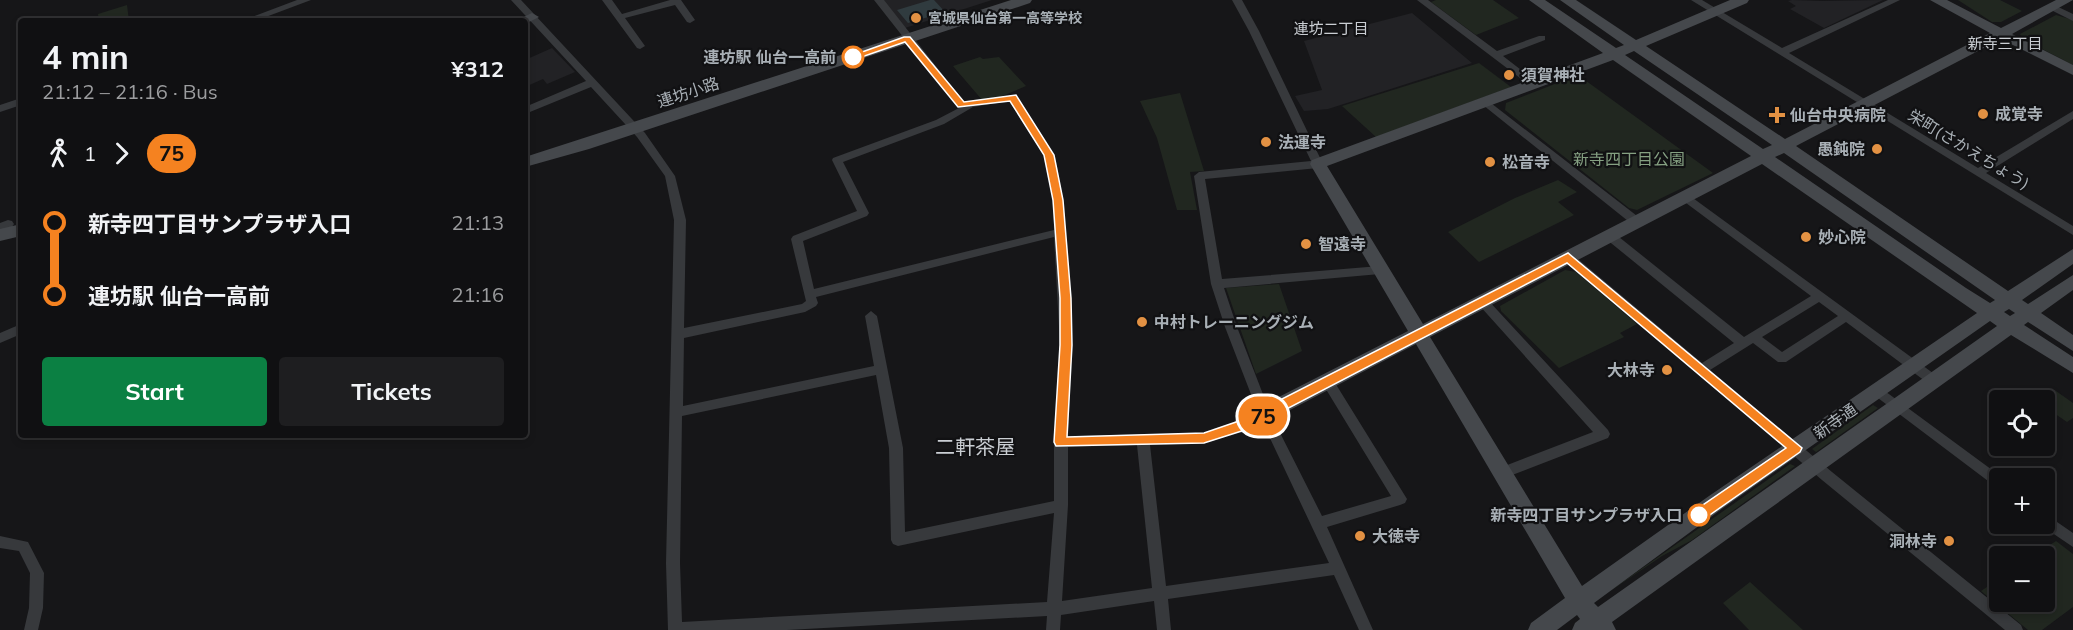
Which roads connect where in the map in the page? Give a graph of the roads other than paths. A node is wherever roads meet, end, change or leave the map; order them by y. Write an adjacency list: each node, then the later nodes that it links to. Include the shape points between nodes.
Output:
1 (306, 0): 18 (street)
2 (516, 0): 19 (street)
3 (607, 0): 17 (street)
4 (879, 0): 25 (street)
5 (1025, 0): 25 (street, 連坊小路)
6 (1237, 0): 45 (street)
7 (1422, 0): 30 (street)
8 (1536, 0): 29 (street)
9 (1567, 0): 26 (street)
10 (1696, 0): 16 (street, 栄町(さかえちょう))
11 (1742, 0): 16 (street)
12 (1895, 0): 28 (street)
13 (1937, 0): 23 (street)
14 (676, 1): 17 (street); 22 (street)
15 (2059, 4): 20 (street); 23 (street)
16 (1716, 11): 26 (street); 28 (street, 栄町(さかえちょう))
17 (620, 17): 27 (street)
18 (255, 18)
19 (526, 18)
20 (2073, 18)
21 (528, 20): 32 (street)
22 (690, 20)
23 (2002, 33): 31 (street); 36 (street)
24 (1542, 38): 30 (street)
25 (907, 39): 37 (street, via 961,105); 41 (street, 連坊小路)
26 (1637, 45): 29 (street); 42 (street)
27 (639, 46)
28 (1782, 52): 36 (street, 栄町(さかえちょう))
29 (1615, 54): 33 (street); 43 (street)
30 (1496, 55): 33 (street)
31 (2073, 71)
32 (593, 82): 39 (street); 41 (street)
33 (1534, 85): 35 (street)
34 (18, 102): 38 (street)
35 (1487, 103): 45 (street); 48 (street)
36 (1866, 104): 42 (street); 46 (street, 栄町(さかえちょう))
37 (969, 106): 50 (street, via 1012,98 1052,163); 57 (street, via 940,122 837,160 863,213 797,239)
38 (0, 109)
39 (528, 110)
40 (2072, 116): 46 (street)
41 (636, 128): 44 (street, 連坊小路); 67 (street, via 670,176 677,201)
42 (1785, 146): 43 (street); 59 (street)
43 (1762, 157): 47 (street); 61 (street)
44 (528, 161)
45 (1318, 164): 54 (street); 56 (street, via 1199,176)
46 (1979, 172): 49 (street, 栄町(さかえちょう))
47 (1686, 197): 48 (street); 58 (street)
48 (1637, 222): 51 (street)
49 (2073, 231)
50 (1060, 232): 57 (street); 84 (street, via 1066,345)
51 (1610, 236): 53 (street); 70 (street)
52 (2073, 255): 59 (street, 新寺通)
53 (1568, 257): 60 (street); 75 (street)
54 (1380, 270): 56 (street); 68 (street)
55 (2073, 281): 62 (street, 新寺通)
56 (1217, 284): 81 (street)
57 (810, 294): 67 (street, via 812,303 805,308)
58 (1819, 296): 64 (street); 70 (street)
59 (2009, 300): 61 (street, 新寺通); 62 (street)
60 (1483, 302): 68 (street); 87 (street, via 1603,434)
61 (1991, 313): 65 (street); 72 (street, 新寺通)
62 (2028, 313): 65 (street, 新寺通); 71 (street)
63 (871, 316): 74 (street)
64 (1846, 316): 70 (street, via 1782,359); 72 (street)
65 (2010, 325): 73 (street); 76 (street, 新寺通)
66 (18, 330): 69 (street)
67 (679, 334): 80 (street)
68 (1419, 336): 77 (street); 87 (street)
69 (0, 338)
70 (1748, 340): 75 (street)
71 (2073, 344)
72 (1914, 366): 76 (street); 78 (street, 新寺通)
73 (2073, 366)
74 (881, 369): 80 (street); 89 (street, via 896,448 898,540)
75 (1702, 369): 85 (street)
76 (1933, 380): 79 (street, 新寺通)
77 (1328, 382): 81 (street); 90 (street, via 1400,500)
78 (1878, 391): 79 (street); 85 (street, 新寺通)
79 (1897, 405): 86 (street, 新寺通); 88 (street)
80 (677, 412): 99 (street)
81 (1265, 415): 82 (street); 90 (street)
82 (1243, 425): 83 (street, via 1204,438)
83 (1143, 440): 84 (street); 95 (street)
84 (1061, 442): 89 (street)
85 (1795, 448): 86 (street); 96 (street, 新寺通)
86 (1815, 465): 98 (street, 新寺通); 105 (street)
87 (1502, 473): 96 (street)
88 (1989, 476)
89 (1061, 505): 97 (street)
90 (1318, 523): 94 (street)
91 (2055, 527): 92 (street)
92 (2073, 541)
93 (0, 542): 100 (street, via 23,546 38,573)
94 (1338, 568): 95 (street); 103 (street)
95 (1161, 593): 97 (street); 102 (street)
96 (1579, 602): 98 (street); 104 (street, 新寺通)
97 (1053, 609): 99 (street); 101 (street)
98 (1595, 627)
99 (675, 629)
100 (31, 630)
101 (1053, 630)
102 (1164, 630)
103 (1366, 630)
104 (1539, 630)
105 (2016, 630)

